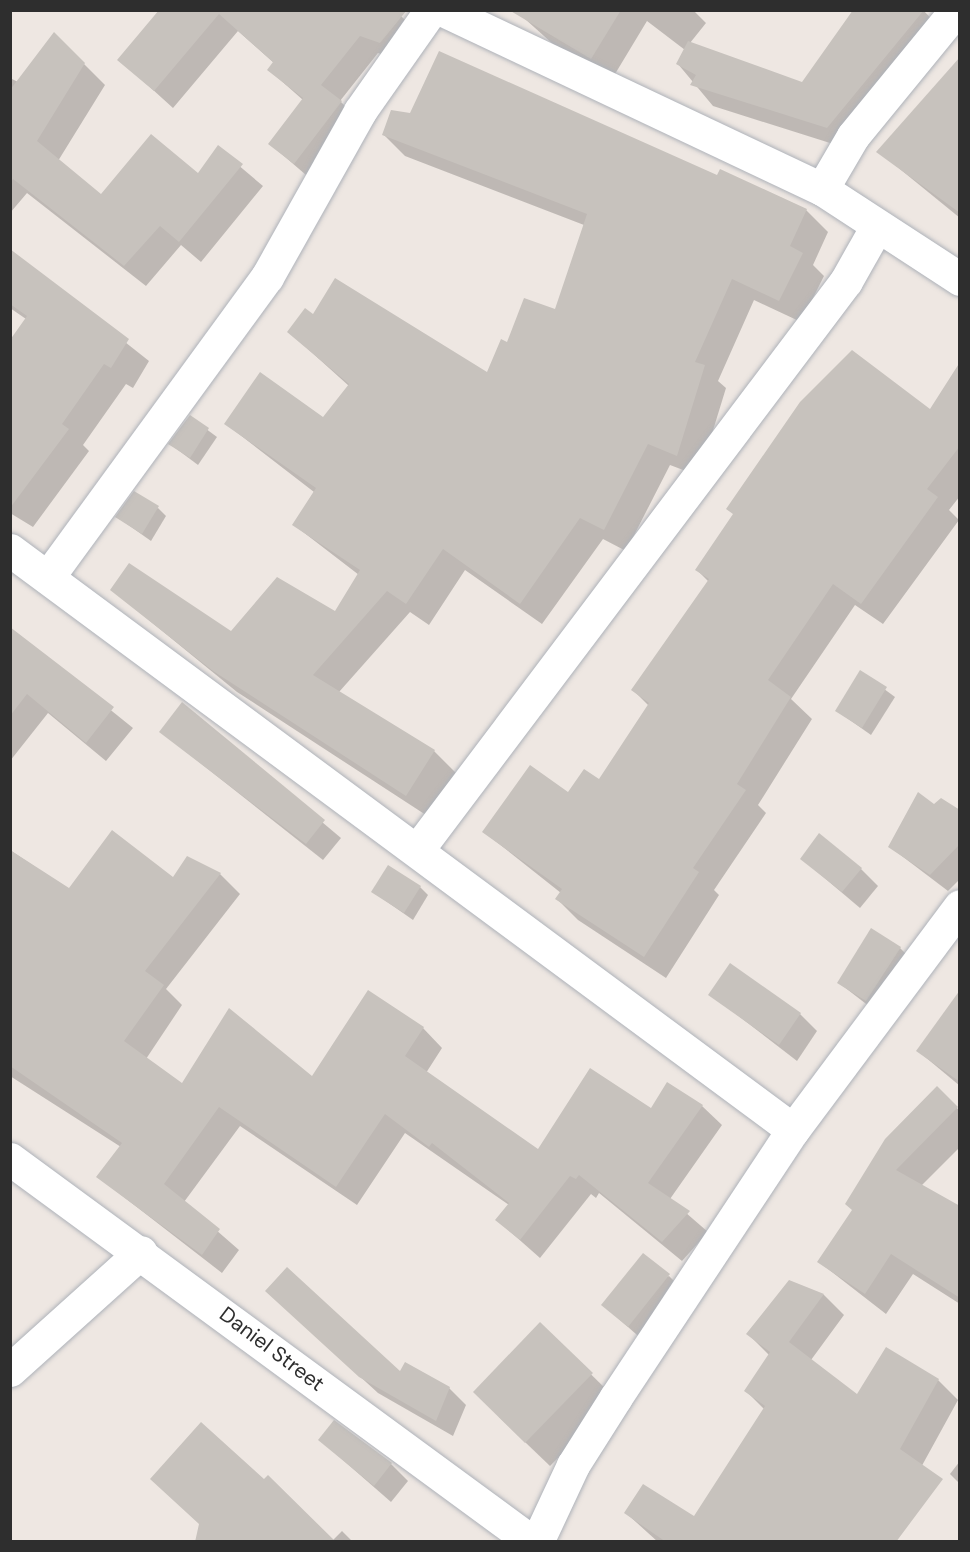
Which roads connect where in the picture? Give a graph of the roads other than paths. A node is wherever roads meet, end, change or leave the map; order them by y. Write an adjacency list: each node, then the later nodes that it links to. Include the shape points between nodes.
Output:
1 (430, 10): 8 (street, via 360,111 267,277)
2 (443, 10): 4 (street)
3 (956, 10): 4 (street, via 853,136)
4 (822, 189): 5 (street)
5 (877, 226): 6 (street); 9 (street, via 846,281)
6 (960, 279)
7 (10, 550): 8 (street)
8 (48, 577): 9 (street)
9 (418, 849): 11 (street)
10 (960, 906): 11 (street)
11 (793, 1130): 15 (street, via 585,1445)
12 (10, 1159): 13 (street, Daniel Street)
13 (141, 1252): 14 (street); 15 (street, Daniel Street)
14 (10, 1370)
15 (535, 1542)

